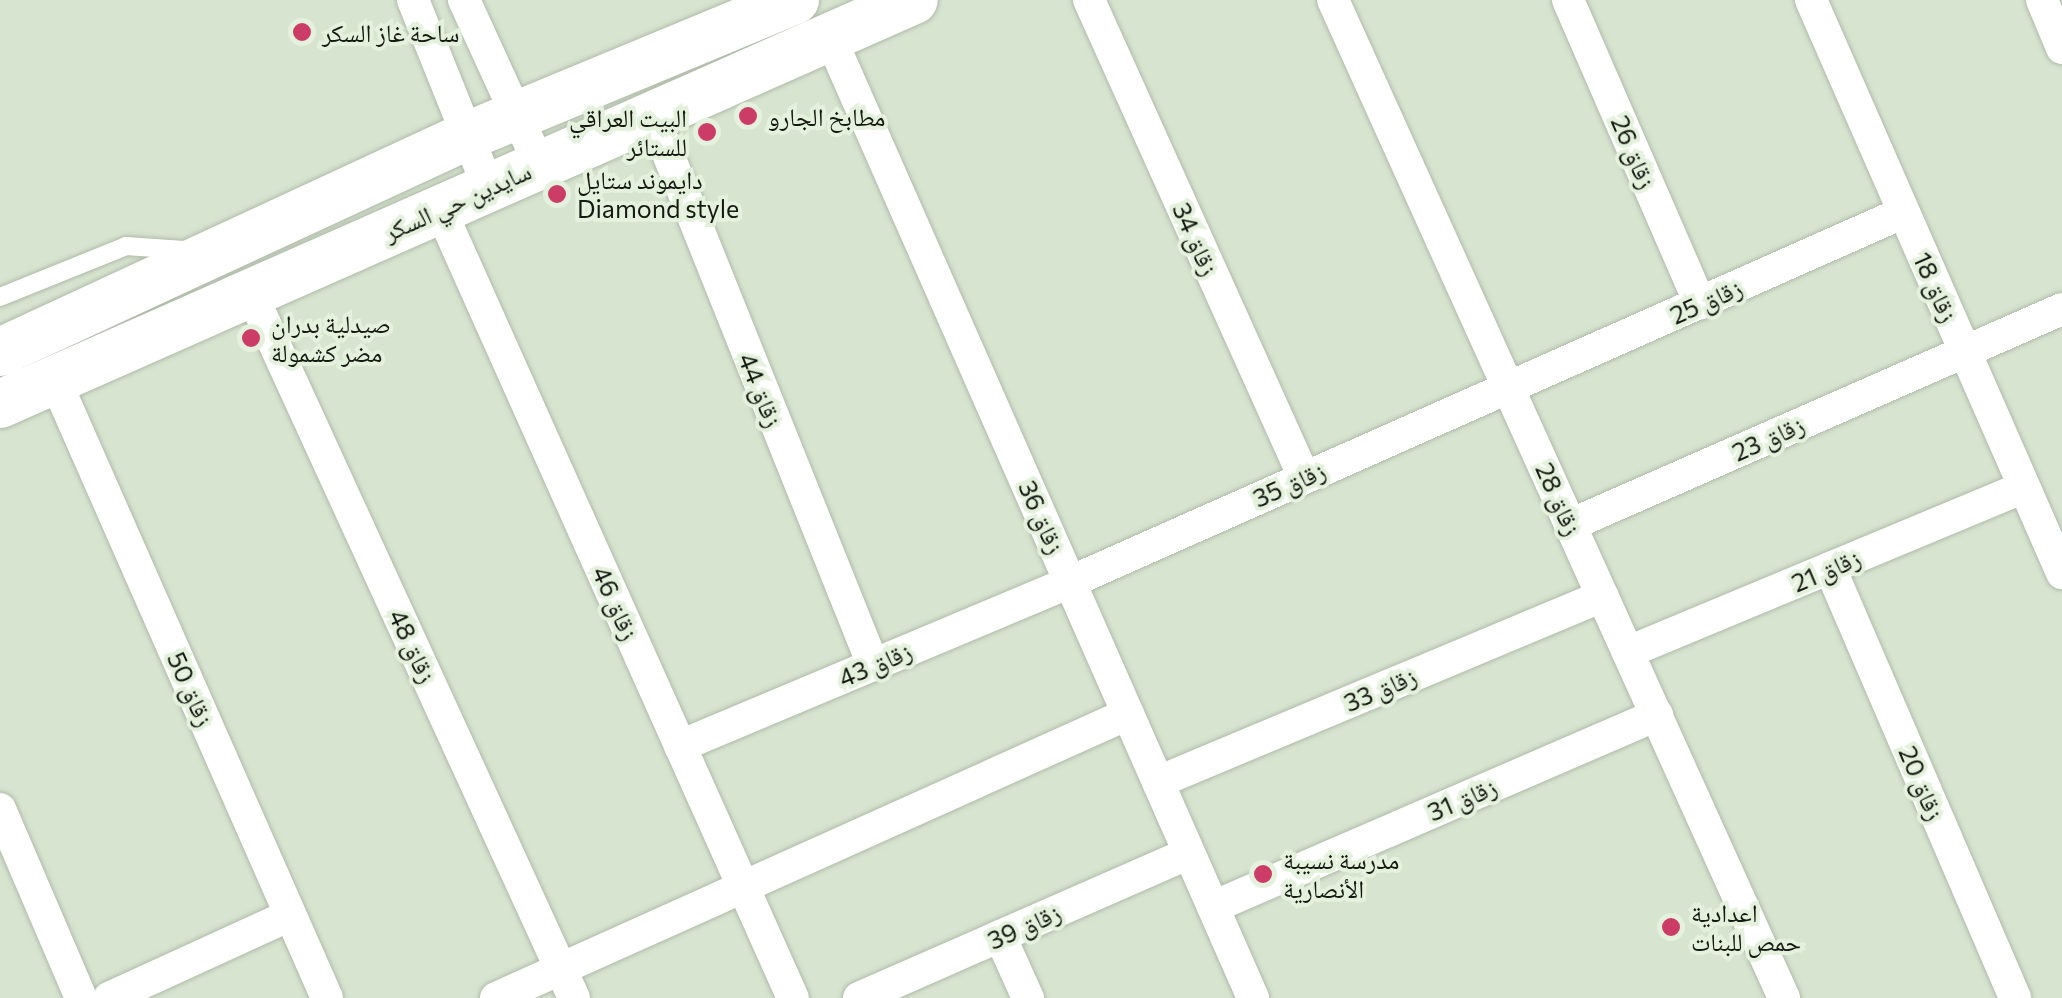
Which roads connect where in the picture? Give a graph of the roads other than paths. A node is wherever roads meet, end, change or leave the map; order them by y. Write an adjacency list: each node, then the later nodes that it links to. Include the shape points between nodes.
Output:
1 (412, 0): 14 (street)
2 (464, 0): 13 (street)
3 (795, 0): 13 (street, سايدين حي السكر)
4 (914, 0): 10 (street, سايدين حي السكر)
5 (1088, 0): 29 (street, زقاق 34)
6 (1333, 0): 27 (street, زقاق 28)
7 (1568, 0): 22 (street, زقاق 26)
8 (1811, 0): 18 (street, زقاق 18)
9 (2042, 0): 11 (street)
10 (830, 37): 12 (street, سايدين حي السكر); 34 (street, زقاق 36)
11 (2062, 48)
12 (652, 114): 15 (street, سايدين حي السكر); 37 (street, زقاق 44)
13 (515, 116): 14 (street, سايدين حي السكر); 15 (street)
14 (467, 136): 16 (street); 19 (street, سايدين حي السكر)
15 (539, 164): 16 (street, سايدين حي السكر)
16 (488, 187): 17 (street, سايدين حي السكر)
17 (440, 209): 20 (street, سايدين حي السكر); 40 (street, زقاق 46)
18 (1904, 212): 22 (street, زقاق 25); 25 (street, زقاق 18)
19 (232, 249): 21 (lane, via 126,246); 24 (street, سايدين حي السكر)
20 (251, 293): 26 (street, سايدين حي السكر); 48 (street, زقاق 48)
21 (0, 297)
22 (1700, 304): 27 (street, زقاق 25)
23 (2062, 309): 25 (street, زقاق 23)
24 (0, 352)
25 (1965, 352): 30 (street, زقاق 18); 31 (street, زقاق 23)
26 (55, 380): 28 (street, سايدين حي السكر); 46 (street, زقاق 50)
27 (1509, 389): 29 (street, زقاق 35); 31 (street, زقاق 28)
28 (0, 404)
29 (1304, 478): 34 (street, زقاق 35)
30 (2024, 487): 32 (street, زقاق 21); 33 (street, زقاق 18)
31 (1570, 525): 35 (street, زقاق 28)
32 (1830, 568): 36 (street, زقاق 21); 58 (street, زقاق 20)
33 (2062, 573)
34 (1070, 582): 37 (street, زقاق 43); 38 (street, زقاق 36)
35 (1603, 596): 36 (street, زقاق 28); 41 (street, زقاق 33)
36 (1628, 652): 39 (street, زقاق 28)
37 (873, 665): 40 (street, زقاق 43)
38 (1128, 714): 41 (street, زقاق 36); 44 (street)
39 (1656, 716): 45 (street, زقاق 31); 57 (street, زقاق 28)
40 (680, 746): 44 (street, زقاق 46)
41 (1158, 782): 43 (street, زقاق 36)
42 (0, 809): 49 (street)
43 (1190, 854): 45 (street, زقاق 36); 47 (street, زقاق 39)
44 (743, 886): 48 (street); 53 (street, زقاق 46)
45 (1213, 907): 56 (street, زقاق 36)
46 (290, 914): 50 (street); 51 (street, زقاق 50)
47 (1000, 936): 54 (street, زقاق 39); 55 (street)
48 (567, 983): 52 (street)
49 (81, 998)
50 (108, 998)
51 (327, 998)
52 (496, 998)
53 (793, 998)
54 (858, 998)
55 (1028, 998)
56 (1253, 998)
57 (1784, 998)
58 (2014, 998)

